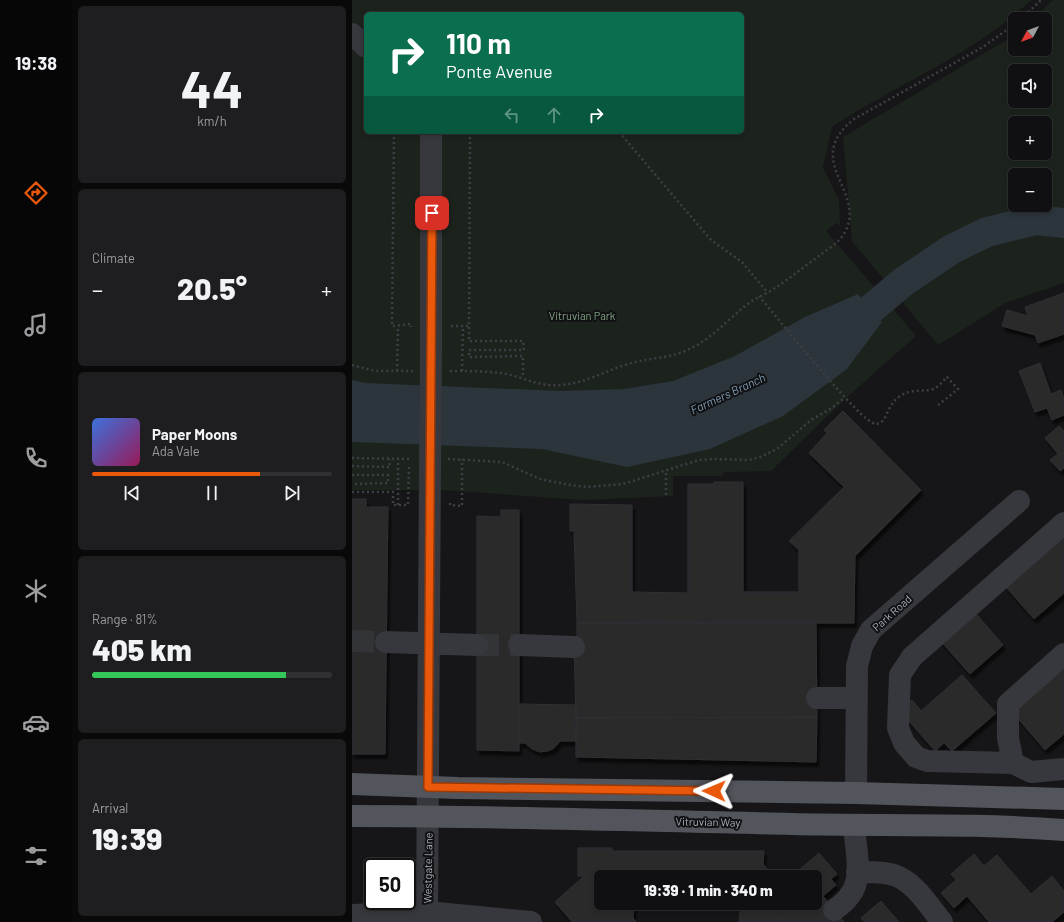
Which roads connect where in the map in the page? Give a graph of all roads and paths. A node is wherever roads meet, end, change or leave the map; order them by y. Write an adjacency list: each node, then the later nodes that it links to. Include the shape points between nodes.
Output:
1 (1041, 0): 2 (path)
2 (1028, 12)
3 (1008, 29): 8 (path, via 983,47 845,126 834,144 832,156 849,207 850,218 845,232 834,244)
4 (394, 134): 12 (path, via 392,326)
5 (432, 134): 27 (street, Westgate Lane, bridge, via 431,350)
6 (470, 134): 14 (path)
7 (621, 134): 8 (path, via 711,240 742,262)
8 (767, 292): 9 (path)
9 (759, 296): 20 (path, via 698,345 685,351 629,363 580,382 550,386); 21 (path)
10 (411, 324): 12 (path)
11 (451, 325): 13 (path)
12 (398, 326): 16 (path)
13 (463, 326): 14 (path); 19 (path)
14 (469, 326): 20 (path, via 469,341 523,341 524,350 469,350 469,358 523,356)
15 (352, 365): 16 (path, via 375,371)
16 (397, 371): 17 (path)
17 (419, 371)
18 (447, 371): 19 (path)
19 (462, 371): 20 (path, via 487,371)
20 (523, 378)
21 (844, 398): 22 (path, via 866,420 878,424 898,398 913,390 935,388 947,377 958,389); 29 (path, via 811,420 769,454 748,460 706,459)
22 (937, 406)
23 (352, 458): 24 (path)
24 (389, 459): 25 (path); 28 (path, via 390,467)
25 (398, 459): 27 (path); 35 (path)
26 (462, 459): 27 (path); 29 (path, via 502,462 540,479 588,487 623,484); 36 (path, via 462,506)
27 (423, 462): 35 (path, via 408,505); 39 (street, Westgate Lane)
28 (352, 466)
29 (666, 470): 33 (path)
30 (352, 475): 31 (path, via 388,475 388,483)
31 (352, 484)
32 (352, 492): 35 (path, via 393,492 393,505)
33 (666, 495)
34 (1019, 501): 45 (street, Park Road, via 871,630 862,646 857,666)
35 (398, 505)
36 (450, 505)
37 (1064, 523): 46 (street, via 912,657 900,675 898,728 904,743 916,756 927,761)
38 (386, 642): 39 (street)
39 (428, 643): 40 (street); 49 (street, Westgate Lane)
40 (477, 645)
41 (519, 645): 42 (street)
42 (574, 647)
43 (1064, 654): 46 (street, via 1008,704 1008,738)
44 (817, 698): 45 (street)
45 (856, 698): 50 (street, Park Road)
46 (1022, 768): 47 (street); 51 (street)
47 (1064, 769)
48 (352, 784): 49 (main road)
49 (428, 787): 50 (main road); 54 (street, Westgate Lane)
50 (856, 794): 51 (main road); 55 (main road)
51 (1030, 798): 52 (main road)
52 (1064, 799)
53 (352, 816): 54 (main road, Vitruvian Way)
54 (428, 816): 55 (main road, Vitruvian Way); 60 (street, Westgate Lane)
55 (854, 825): 56 (main road, Vitruvian Way, via 962,825); 57 (street)
56 (1064, 830)
57 (857, 872): 58 (street, via 851,895); 62 (street, via 895,875 911,885)
58 (834, 910)
59 (352, 915): 60 (street)
60 (432, 917): 61 (street, Westgate Lane)
61 (531, 922)
62 (942, 922)

